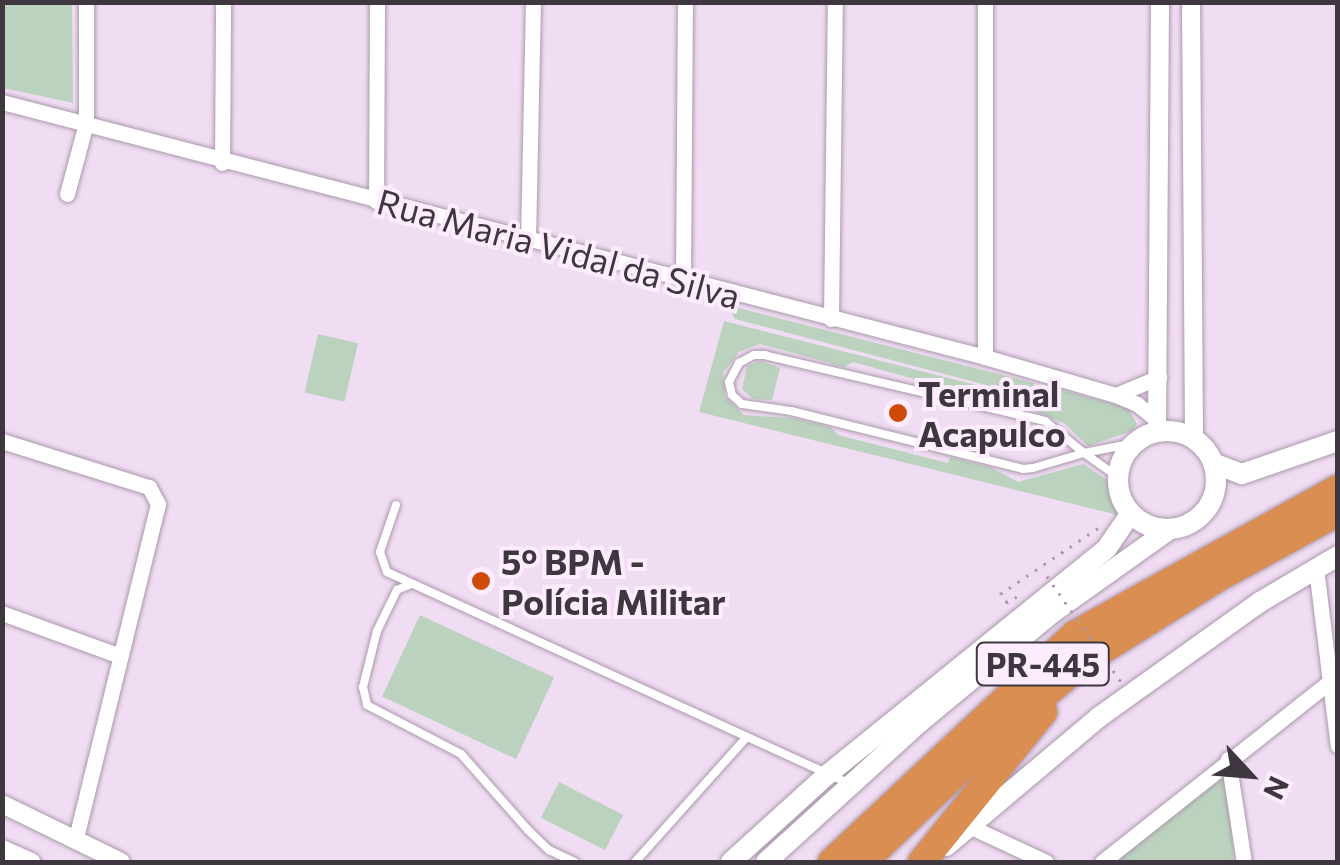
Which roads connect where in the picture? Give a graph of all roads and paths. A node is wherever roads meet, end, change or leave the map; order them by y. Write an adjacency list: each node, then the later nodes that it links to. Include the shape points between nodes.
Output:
1 (86, 2): 11 (street)
2 (224, 2): 12 (street)
3 (377, 2): 14 (street)
4 (533, 2): 15 (street)
5 (686, 2): 16 (street)
6 (835, 2): 17 (street)
7 (985, 2): 18 (street)
8 (1160, 2): 19 (street)
9 (1191, 2): 22 (street)
10 (2, 102): 11 (street, Rua Maria Vidal da Silva)
11 (86, 123): 12 (street, Rua Maria Vidal da Silva); 13 (street)
12 (222, 163): 14 (street, Rua Maria Vidal da Silva)
13 (67, 194)
14 (376, 200): 15 (street, Rua Maria Vidal da Silva)
15 (528, 239): 16 (street, Rua Maria Vidal da Silva)
16 (683, 280): 17 (street, Rua Maria Vidal da Silva)
17 (830, 319): 18 (street, Rua Maria Vidal da Silva)
18 (985, 357): 20 (street, Rua Maria Vidal da Silva)
19 (1159, 377): 20 (street); 21 (street)
20 (1116, 394): 21 (street, Rua Maria Vidal da Silva, via 1137,404)
21 (1158, 427): 22 (main road); 25 (main road)
22 (1194, 439): 27 (main road)
23 (1338, 441): 27 (main road, via 1242,474)
24 (2, 442): 43 (street, via 149,487 156,496 158,516)
25 (1135, 443): 26 (lane); 28 (main road)
26 (1084, 453): 26 (lane, via 1023,469 742,404 729,382 739,362 765,356 1044,421); 28 (lane)
27 (1212, 463): 34 (main road, via 1214,494 1207,508)
28 (1118, 477): 32 (main road)
29 (1338, 490): 62 (highway, PR-445, via 1076,634)
30 (396, 505): 37 (lane, via 380,558 387,572)
31 (1338, 512): 44 (highway, PR-445)
32 (1131, 513): 34 (main road); 50 (main road, via 1107,548)
33 (1108, 521): 40 (path, via 1000,594 1007,603)
34 (1170, 529): 51 (main road, via 1052,612)
35 (1338, 556): 36 (main road)
36 (1316, 568): 39 (street); 53 (main road, via 1099,717)
37 (411, 584): 47 (lane); 58 (lane, via 396,590 377,631 363,687 366,705 461,754 528,830)
38 (1034, 585): 46 (path, bridge, via 1047,576)
39 (1319, 593): 41 (street); 45 (street)
40 (1020, 594)
41 (1338, 601)
42 (2, 613): 43 (street)
43 (120, 656): 54 (street)
44 (1086, 660): 63 (highway, PR-445, via 1000,731); 64 (highway)
45 (1329, 682): 48 (street); 49 (street)
46 (1122, 683)
47 (745, 738): 50 (lane); 59 (lane)
48 (1338, 746)
49 (1228, 759): 66 (street); 67 (street)
50 (827, 776): 51 (lane); 60 (main road)
51 (850, 784): 61 (main road)
52 (2, 804): 54 (street)
53 (969, 826): 64 (main road); 65 (street)
54 (76, 839): 57 (street)
55 (2, 849): 56 (street)
56 (30, 862)
57 (121, 862)
58 (574, 862)
59 (636, 862)
60 (731, 862)
61 (766, 862)
62 (832, 862)
63 (864, 862)
64 (925, 862)
65 (1046, 862)
66 (1102, 862)
67 (1244, 862)

